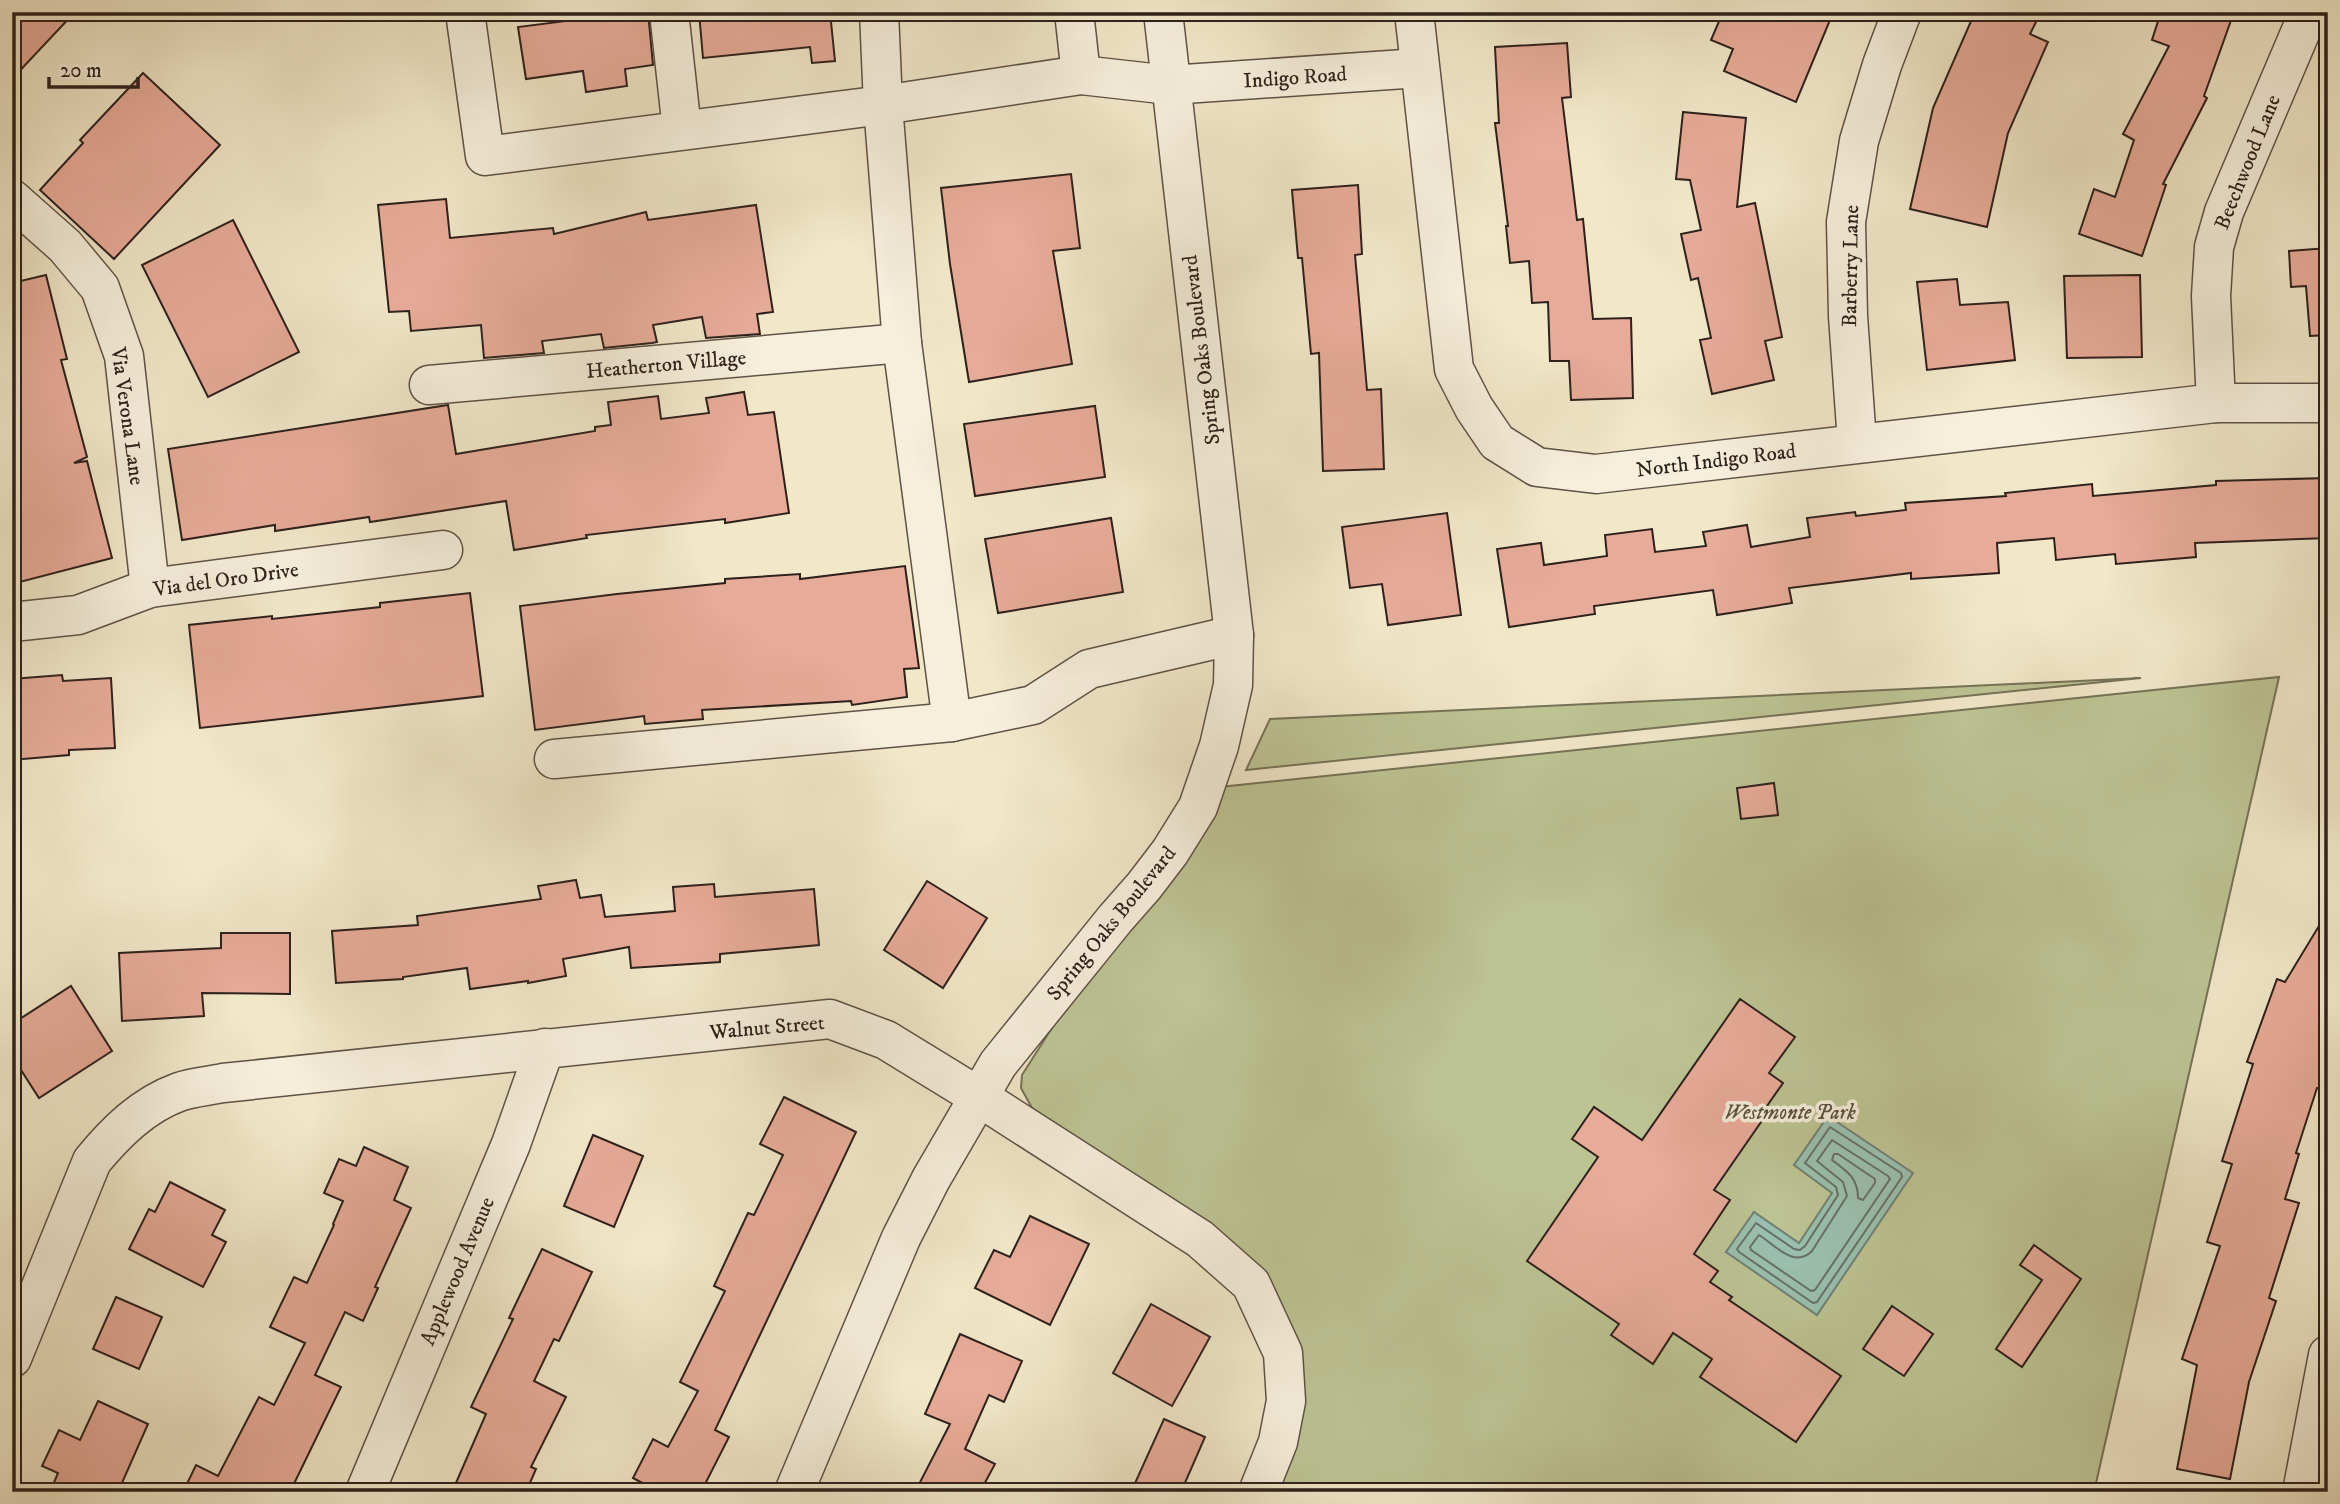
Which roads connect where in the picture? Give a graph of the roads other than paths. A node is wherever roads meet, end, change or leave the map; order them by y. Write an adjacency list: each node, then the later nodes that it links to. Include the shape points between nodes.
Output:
1 (465, 12): 13 (street, via 485,156)
2 (669, 12): 13 (street)
3 (879, 12): 12 (street)
4 (1074, 12): 10 (street)
5 (1163, 12): 11 (street, Spring Oaks Boulevard)
6 (1414, 12): 9 (street, North Indigo Road)
7 (1902, 12): 19 (street, Barberry Lane, via 1859,141 1846,222 1847,316)
8 (2309, 12): 17 (street, Beechwood Lane, via 2224,212 2214,247 2211,296)
9 (1419, 68): 11 (street, Indigo Road); 19 (street, North Indigo Road, via 1454,369 1497,442 1537,467 1596,474)
10 (1081, 75): 11 (street); 12 (street)
11 (1170, 85): 23 (street, Spring Oaks Boulevard)
12 (883, 105): 13 (street); 15 (street)
13 (682, 130)
14 (12, 199): 21 (street, Via Verona Lane, via 65,246 100,288 124,356)
15 (902, 343): 16 (street, Heatherton Village); 24 (street)
16 (429, 385)
17 (2216, 402): 18 (street, North Indigo Road); 19 (street, North Indigo Road)
18 (2328, 403)
19 (1857, 442)
20 (443, 550): 21 (street, Via del Oro Drive)
21 (150, 588): 22 (street, Via del Oro Drive, via 78,615)
22 (12, 622)
23 (1234, 635): 24 (street, via 1089,669 1033,705); 27 (street, Spring Oaks Boulevard, via 1233,685 1198,807 1170,852 998,1064)
24 (953, 722): 25 (street)
25 (554, 759)
26 (545, 1048): 27 (street, Walnut Street, via 830,1019 886,1040); 29 (street, Walnut Street, via 223,1083 179,1092 138,1114 92,1161); 30 (street, Applewood Avenue, via 511,1144)
27 (979, 1097): 31 (street, Spring Oaks Boulevard, via 901,1238); 32 (street, Walnut Street, via 1200,1239 1251,1284 1283,1353 1286,1401 1278,1442)
28 (2328, 1355): 33 (street)
29 (12, 1358)
30 (365, 1492)
31 (794, 1492)
32 (1258, 1492)
33 (2302, 1492)

